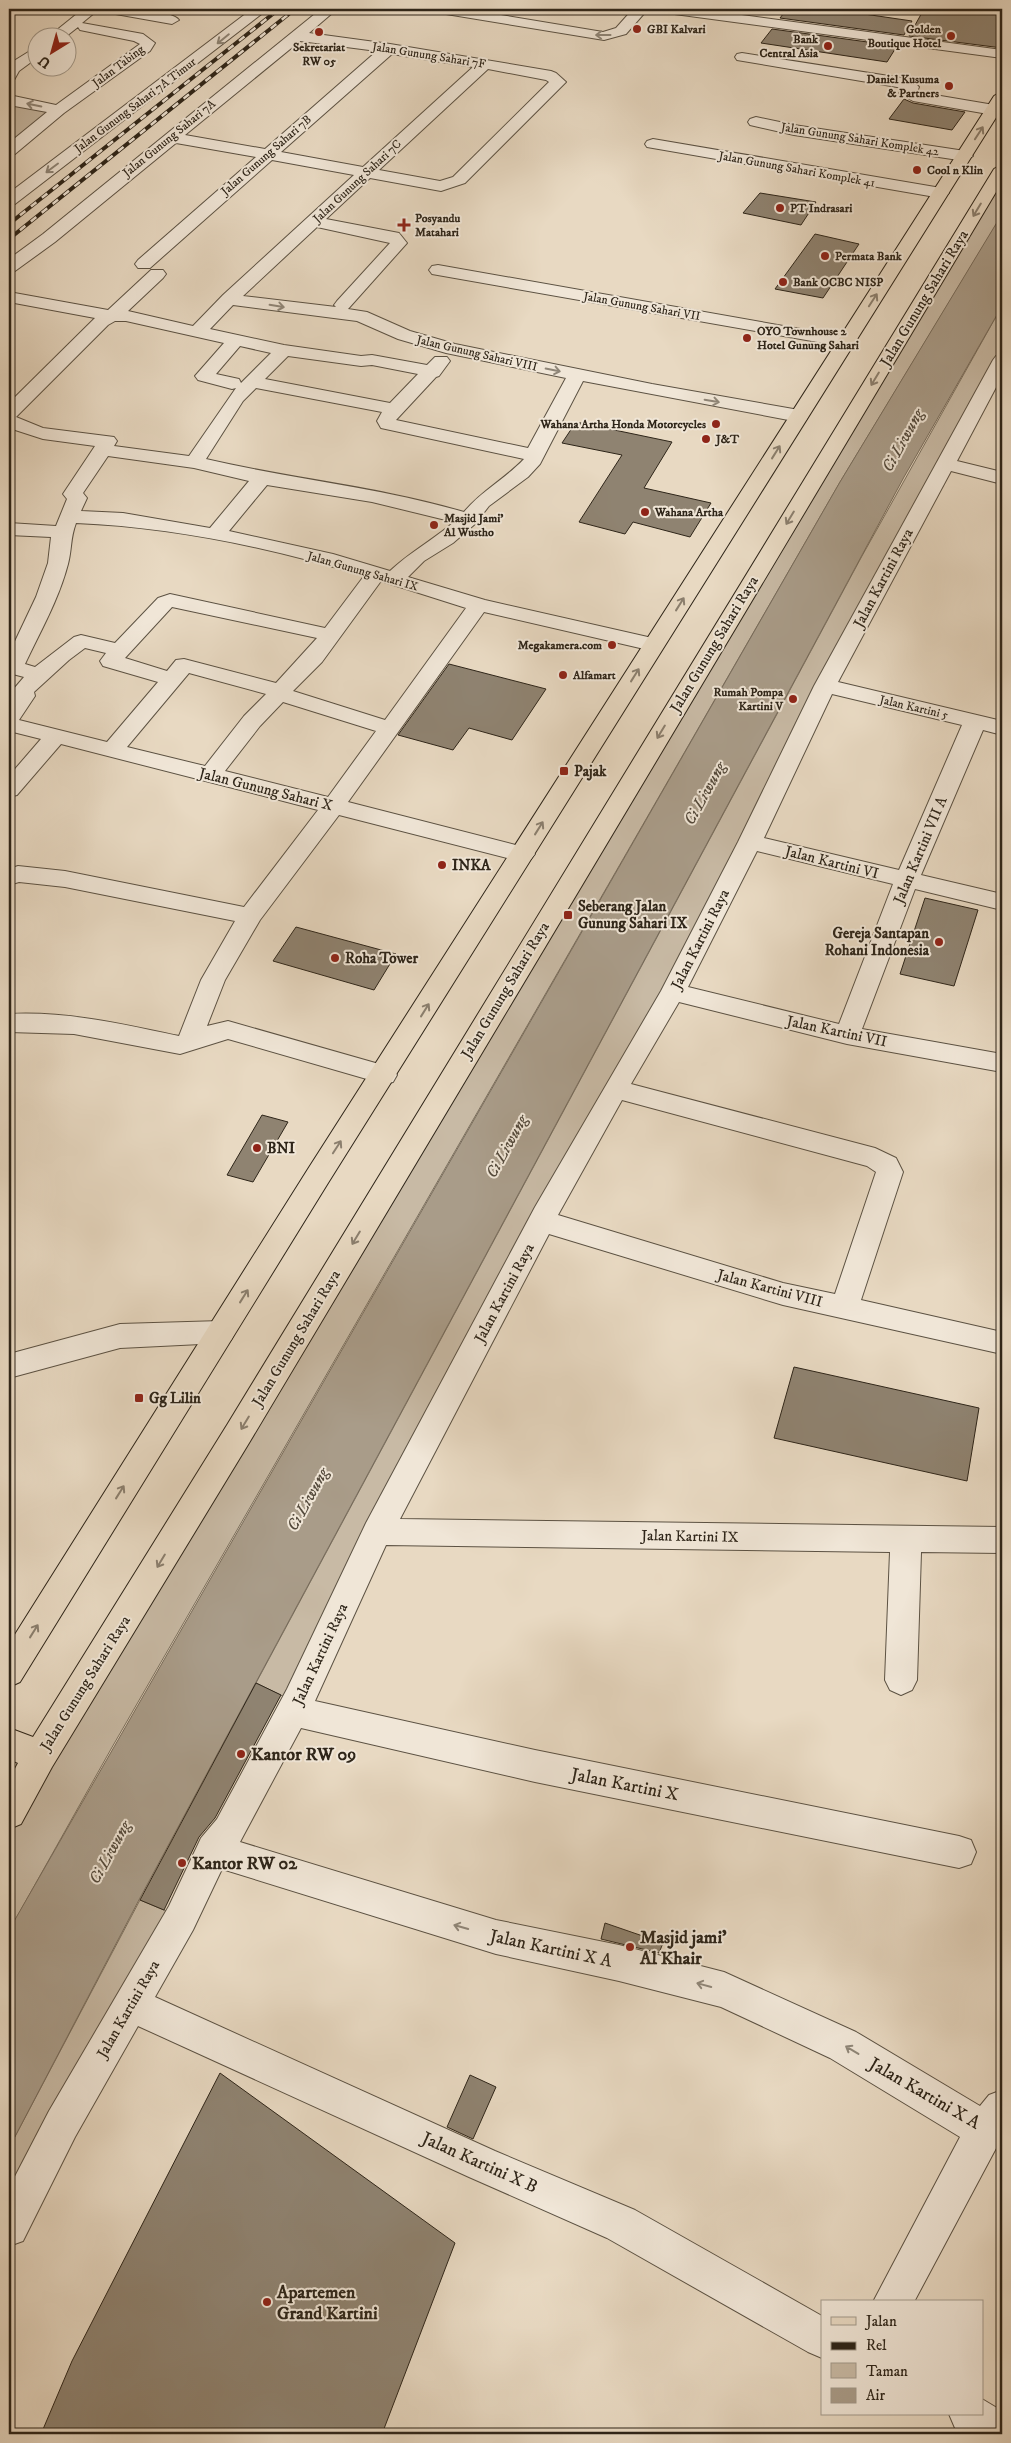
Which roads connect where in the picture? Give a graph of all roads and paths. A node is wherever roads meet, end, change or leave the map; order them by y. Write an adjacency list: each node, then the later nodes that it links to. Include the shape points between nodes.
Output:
1 (92, 9): 10 (street)
2 (110, 9): 8 (street); 9 (street)
3 (261, 9): 31 (street, Jalan Gunung Sahari 7A Timur, one-way to 31)
4 (330, 9): 12 (street, Jalan Gunung Sahari 7A)
5 (440, 9): 6 (street, one-way to 5, via 621,31 604,36)
6 (641, 9)
7 (667, 9): 14 (street)
8 (172, 20)
9 (85, 27): 11 (street); 21 (street, Jalan Tabing, via 138,37 148,43)
10 (67, 28)
11 (78, 32)
12 (297, 36): 13 (street, Jalan Gunung Sahari 7F); 23 (street, Jalan Gunung Sahari 7A)
13 (390, 48): 17 (street, Jalan Gunung Sahari 7F); 26 (street, Jalan Gunung Sahari 7B)
14 (1002, 54)
15 (742, 57): 20 (street, via 908,84 911,86 907,93 913,96)
16 (28, 60): 18 (street)
17 (485, 64): 29 (street, Jalan Gunung Sahari 7C); 29 (street, Jalan Gunung Sahari 7F, via 551,76 558,82 459,180 449,185 434,186)
18 (17, 72)
19 (9, 100): 21 (street, one-way to 19)
20 (1000, 105): 27 (main road, one-way to 20)
21 (59, 110): 25 (street, Jalan Tabing)
22 (756, 122): 27 (street, Jalan Gunung Sahari Komplek 42)
23 (171, 137): 26 (street); 33 (street, Jalan Gunung Sahari 7A)
24 (653, 144): 30 (street, Jalan Gunung Sahari Komplek 41)
25 (9, 151)
26 (266, 155): 29 (street); 38 (street, Jalan Gunung Sahari 7B, via 151,269)
27 (965, 156): 30 (main road)
28 (1002, 169): 108 (main road, Jalan Gunung Sahari Raya, one-way to 108)
29 (366, 174): 32 (street, Jalan Gunung Sahari 7C)
30 (941, 193): 41 (main road, one-way to 30)
31 (9, 201)
32 (314, 221): 36 (street, Jalan Gunung Sahari 7C); 37 (street, via 393,237 399,243)
33 (9, 267)
34 (438, 270): 41 (street, Jalan Gunung Sahari VII)
35 (9, 297): 38 (street)
36 (229, 299): 39 (street); 42 (street, Jalan Gunung Sahari VIII, one-way to 42, via 361,316 404,335)
37 (343, 304)
38 (112, 316): 39 (street, via 126,316); 50 (street, Jalan Gunung Sahari 7B, via 102,321)
39 (197, 332): 40 (street)
40 (236, 340): 43 (street); 48 (street, via 204,376)
41 (846, 342): 51 (main road)
42 (452, 349): 45 (street); 46 (street, Jalan Gunung Sahari VIII, one-way to 46)
43 (284, 350): 45 (street, via 372,360); 47 (street)
44 (1002, 360): 56 (street, Jalan Kartini Raya)
45 (432, 372): 49 (street)
46 (577, 375): 51 (street, Jalan Gunung Sahari VIII, one-way to 51); 54 (street)
47 (252, 382): 49 (street); 55 (street, via 236,398)
48 (232, 383)
49 (394, 409): 54 (street, via 386,422)
50 (9, 414)
51 (799, 416): 66 (main road, one-way to 51)
52 (9, 421): 53 (street, via 19,428 107,441)
53 (103, 450): 55 (street); 60 (street, via 73,494 78,498)
54 (534, 455): 59 (street, via 521,472 482,502)
55 (194, 462): 57 (street)
56 (944, 464): 58 (street); 71 (street, Jalan Kartini Raya)
57 (262, 478): 59 (street, via 372,496); 62 (street)
58 (1002, 478)
59 (468, 520): 63 (street, via 446,538)
60 (66, 525): 61 (street, Jalan Gunung Sahari IX); 62 (street, Jalan Gunung Sahari IX, via 123,519); 68 (street, via 46,597)
61 (9, 529)
62 (216, 534): 63 (street, Jalan Gunung Sahari IX, via 333,560)
63 (385, 576): 64 (street, Jalan Gunung Sahari IX); 65 (street)
64 (479, 605): 66 (street, Jalan Gunung Sahari IX); 76 (street)
65 (330, 634): 67 (street, via 170,600); 72 (street, via 314,657)
66 (654, 645): 84 (main road, one-way to 66)
67 (120, 650): 69 (street, via 78,642); 70 (street, via 111,661)
68 (11, 668): 69 (street)
69 (39, 674): 73 (street, via 23,690 24,696)
70 (172, 679): 72 (street, via 184,665); 79 (street)
71 (825, 686): 74 (street, Jalan Kartini 5); 83 (street, Jalan Kartini Raya)
72 (278, 692): 76 (street); 80 (street)
73 (9, 718)
74 (975, 722): 77 (street, Jalan Kartini 5); 86 (street, Jalan Kartini VII A)
75 (9, 724): 78 (street, Jalan Gunung Sahari X)
76 (388, 728): 82 (street)
77 (1002, 728)
78 (56, 736): 79 (street, Jalan Gunung Sahari X); 81 (street)
79 (111, 751): 80 (street, Jalan Gunung Sahari X)
80 (210, 776): 82 (street, Jalan Gunung Sahari X)
81 (9, 790)
82 (334, 805): 84 (street, Jalan Gunung Sahari X); 88 (street)
83 (750, 842): 86 (street, Jalan Kartini VI); 89 (street, Jalan Kartini Raya)
84 (523, 854): 94 (main road, one-way to 84)
85 (9, 877): 88 (street, via 18,874 65,880)
86 (906, 880): 87 (street, Jalan Kartini VI); 91 (street, Jalan Kartini VII A)
87 (1002, 902)
88 (250, 916): 92 (street, via 213,980 194,1024)
89 (673, 992): 91 (street, Jalan Kartini VII); 95 (street, Jalan Kartini Raya)
90 (9, 1023): 92 (street, via 42,1021 71,1024 180,1045)
91 (847, 1035): 93 (street, Jalan Kartini VII)
92 (191, 1042): 94 (street, via 215,1031 242,1033)
93 (1002, 1063)
94 (384, 1074): 98 (main road, one-way to 94)
95 (614, 1089): 96 (street, Jalan Kartini Raya); 97 (street, via 876,1158 886,1165 890,1172 886,1186)
96 (542, 1220): 97 (street, Jalan Kartini VIII, via 783,1294); 101 (street, Jalan Kartini Raya)
97 (844, 1308): 99 (street, Jalan Kartini VIII)
98 (221, 1332): 100 (street, via 120,1336); 104 (main road, one-way to 98)
99 (1002, 1343)
100 (9, 1366)
101 (377, 1532): 102 (street, Jalan Kartini IX); 106 (street, Jalan Kartini Raya)
102 (906, 1539): 103 (street, Jalan Kartini IX); 105 (street)
103 (1002, 1540)
104 (9, 1672)
105 (901, 1680)
106 (292, 1711): 110 (street, Jalan Kartini Raya, via 229,1830); 111 (street, Jalan Kartini X, via 535,1766)
107 (9, 1743): 108 (main road)
108 (40, 1756): 109 (main road, Jalan Gunung Sahari Raya)
109 (9, 1813)
110 (213, 1850): 112 (street, Jalan Kartini Raya, via 181,1918); 113 (street, Jalan Kartini X A, one-way to 110, via 724,1990 619,1962 496,1937)
111 (959, 1852)
112 (130, 2004): 114 (street, Jalan Kartini Raya, via 62,2124); 116 (street, Jalan Kartini X B, via 621,2224)
113 (993, 2119): 115 (street)
114 (9, 2227)
115 (894, 2300)
116 (821, 2337)
117 (973, 2416): 118 (street)
118 (1001, 2434)

